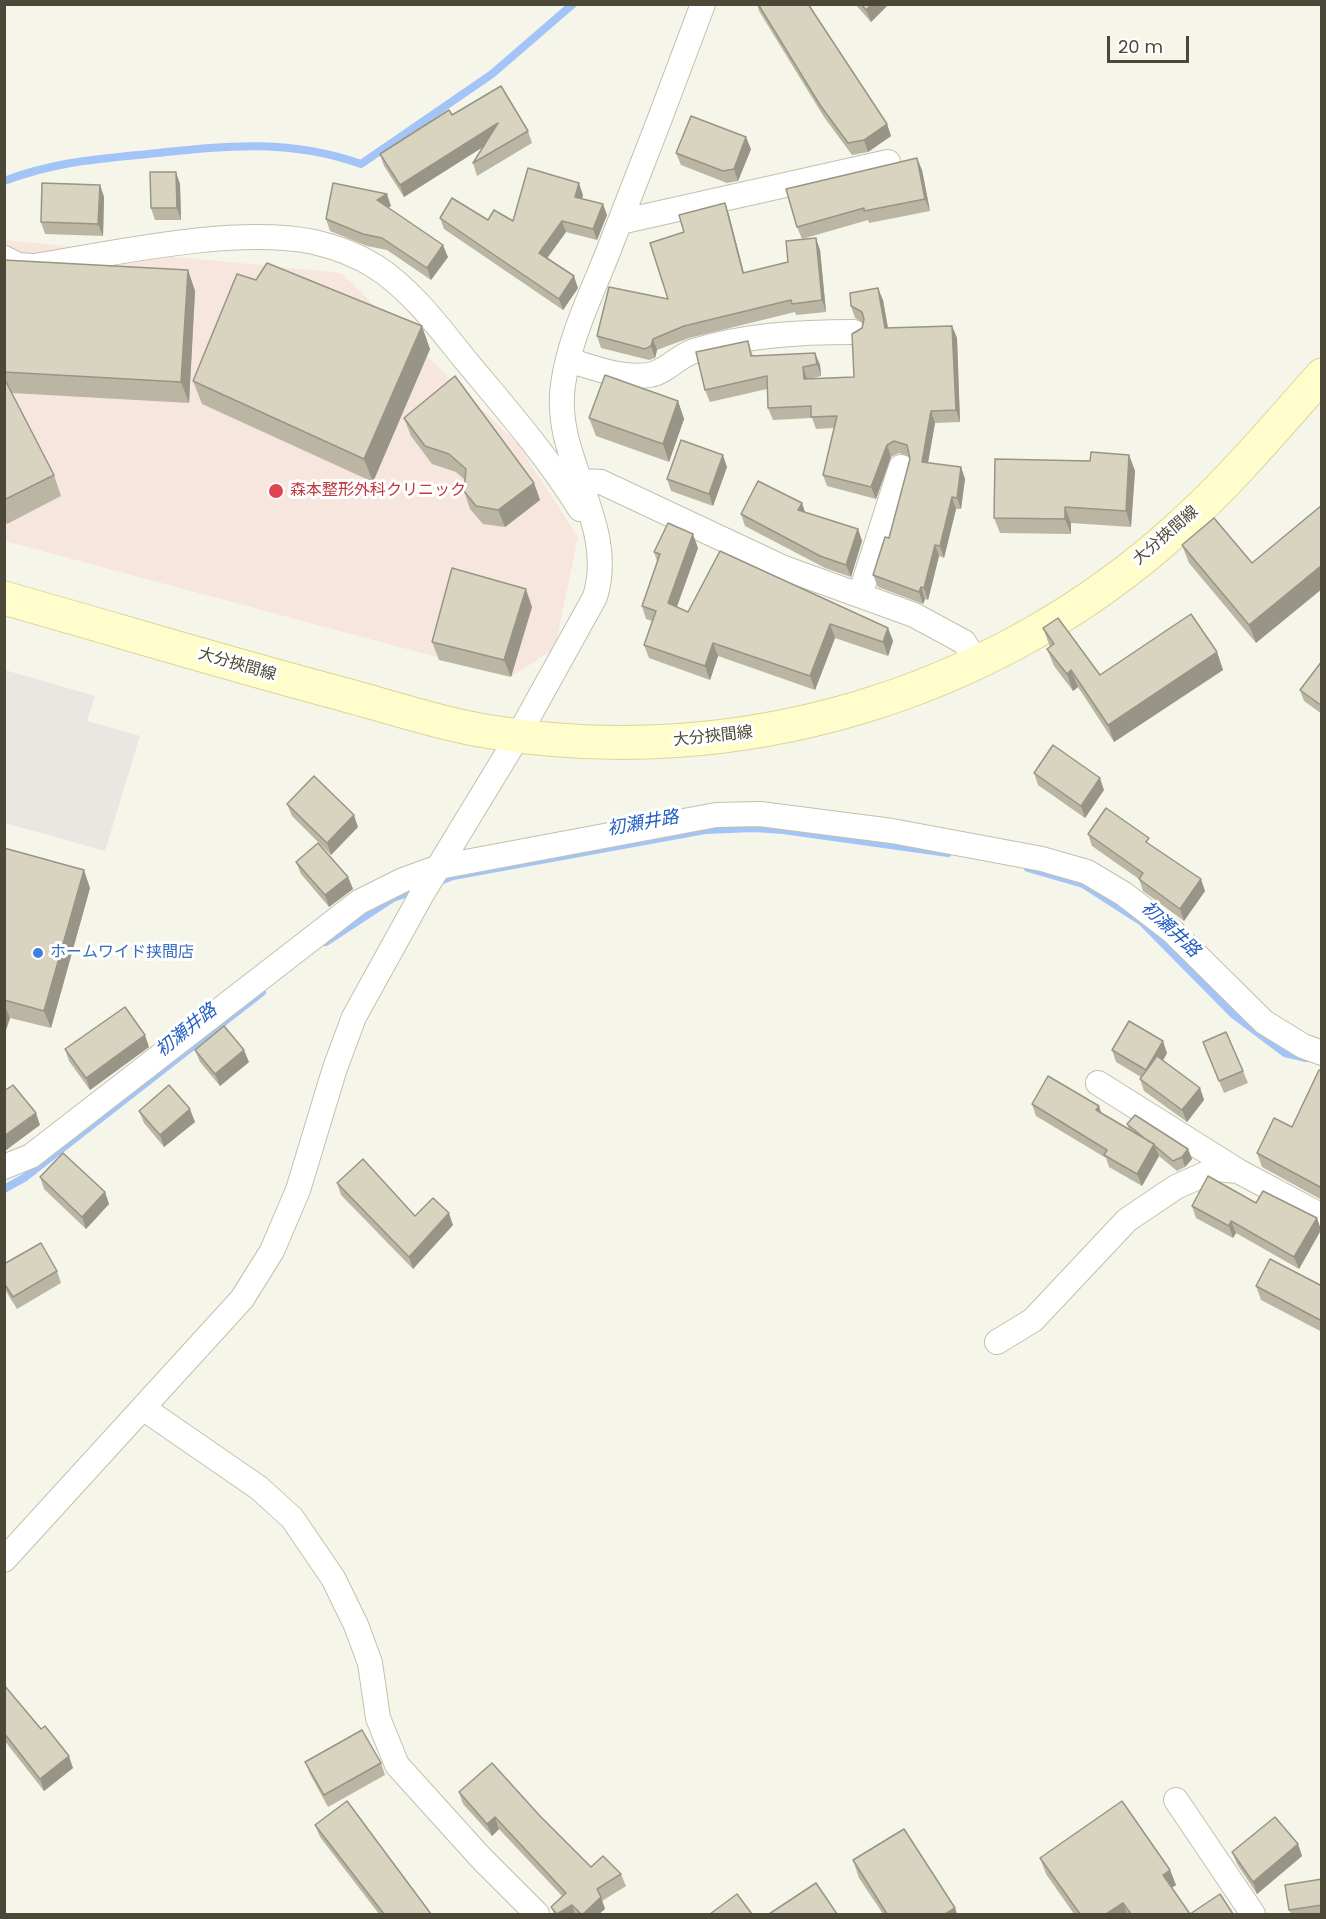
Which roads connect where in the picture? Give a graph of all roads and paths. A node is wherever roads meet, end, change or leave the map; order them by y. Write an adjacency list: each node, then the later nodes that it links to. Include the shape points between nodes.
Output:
1 (704, 4): 3 (street)
2 (888, 162): 3 (street)
3 (620, 222): 6 (street)
4 (4, 258): 10 (street, via 18,265 35,266 175,244 295,239 364,260 391,278 425,310 543,452)
5 (854, 332): 6 (street, via 785,334 712,346 686,354 651,375 611,373)
6 (568, 360): 9 (street, via 561,407 566,437)
7 (1320, 379): 13 (main road, 大分挾間線, via 1229,478 1146,555 1055,621)
8 (901, 467): 11 (street)
9 (581, 481): 10 (street); 11 (street, via 602,482 784,568)
10 (599, 542): 14 (street, via 600,582 595,597)
11 (860, 595): 13 (street, via 914,615 964,642)
12 (4, 598): 14 (main road, 大分挾間線, via 318,687)
13 (977, 662): 14 (main road, 大分挾間線, via 854,710 747,734 638,742)
14 (518, 736): 15 (street)
15 (439, 867): 16 (street, via 734,814 892,831 1042,859 1087,872 1124,894 1172,932 1264,1022); 18 (street, via 359,902 31,1156); 22 (street, via 354,1017 340,1050 298,1190 272,1251 242,1299)
16 (1322, 1053)
17 (1098, 1083): 19 (street)
18 (4, 1167)
19 (1238, 1171): 20 (street); 21 (street, via 1215,1169 1176,1186 1127,1221 1033,1320)
20 (1322, 1216)
21 (997, 1342)
22 (143, 1408): 23 (street); 25 (street, via 259,1488 292,1518 333,1578 361,1636 370,1663 378,1718 397,1765)
23 (8, 1552)
24 (1176, 1800): 26 (street)
25 (537, 1914)
26 (1253, 1914)

